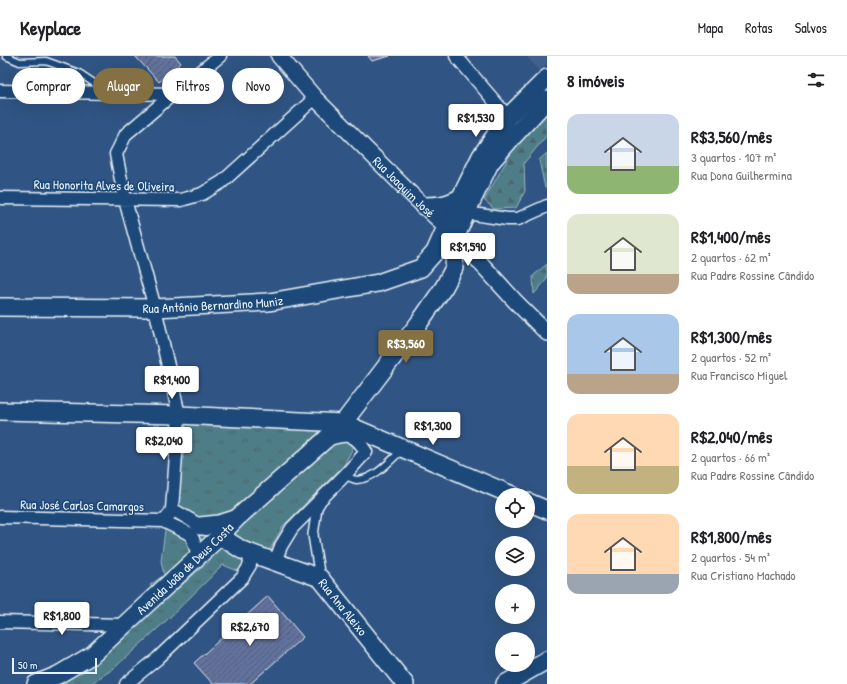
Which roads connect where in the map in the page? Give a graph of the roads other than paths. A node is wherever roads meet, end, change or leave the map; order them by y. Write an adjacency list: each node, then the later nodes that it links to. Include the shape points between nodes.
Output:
1 (6, 56): 4 (lane, via 20,62)
2 (278, 56): 11 (street, Rua Joaquim José)
3 (456, 56): 14 (street)
4 (43, 58): 8 (lane, via 79,73)
5 (213, 58): 6 (street)
6 (202, 68)
7 (547, 78): 14 (main road)
8 (93, 82)
9 (0, 91): 10 (street)
10 (93, 93)
11 (315, 98): 16 (street, Rua Honorita Alves de Oliveira, via 222,182 202,194 180,200); 17 (street, Rua Joaquim José)
12 (547, 100): 18 (main road, via 490,163)
13 (162, 103): 16 (street, via 126,134 116,154)
14 (508, 117): 18 (main road, via 482,156)
15 (0, 198): 16 (street, Rua Honorita Alves de Oliveira)
16 (125, 200): 24 (street)
17 (424, 206): 18 (main road); 20 (street, Rua Joaquim José)
18 (463, 206): 19 (street, via 507,219 518,219); 20 (main road)
19 (547, 206)
20 (451, 232): 21 (main road); 22 (main road, Avenida João de Deus Costa, via 454,268); 25 (street, Rua Joaquim José)
21 (421, 268): 22 (main road, via 436,276); 24 (main road, Rua Antônio Bernardino Muniz, via 378,283 269,302)
22 (444, 287): 28 (main road, Avenida João de Deus Costa)
23 (0, 307): 24 (main road, Rua Antônio Bernardino Muniz)
24 (155, 308): 27 (street)
25 (547, 333)
26 (0, 411): 27 (main road)
27 (179, 415): 28 (main road); 37 (street)
28 (343, 423): 29 (main road); 30 (main road, Avenida João de Deus Costa)
29 (379, 439): 31 (main road); 32 (street)
30 (325, 440): 32 (street, Avenida João de Deus Costa, via 346,435 360,443); 40 (main road, Avenida João de Deus Costa)
31 (404, 449): 33 (lane, via 366,478 356,480); 34 (main road)
32 (366, 452): 33 (street)
33 (345, 475): 35 (street)
34 (496, 488)
35 (321, 499): 46 (street, via 292,528); 47 (street, via 313,535)
36 (535, 505): 38 (main road)
37 (172, 509): 41 (street, via 168,518); 42 (street)
38 (547, 510)
39 (0, 518): 41 (street, Rua José Carlos Camargos)
40 (238, 518): 42 (main road); 43 (main road, Avenida João de Deus Costa)
41 (163, 521): 45 (street, Rua José Carlos Camargos, via 190,534 194,539)
42 (200, 526): 43 (street)
43 (220, 536): 44 (main road, Rua Ana Aleixo); 45 (main road, Avenida João de Deus Costa)
44 (249, 553): 46 (main road, Rua Ana Aleixo); 53 (street, via 250,565 242,578 157,659)
45 (198, 556): 49 (main road, Avenida João de Deus Costa)
46 (275, 562): 47 (main road, Rua Ana Aleixo)
47 (320, 578): 54 (main road, Rua Ana Aleixo)
48 (0, 622): 49 (street)
49 (124, 625): 52 (main road, Avenida João de Deus Costa, via 92,655 58,675)
50 (547, 660): 51 (main road)
51 (527, 679): 55 (main road)
52 (36, 684)
53 (126, 684)
54 (405, 684)
55 (505, 684)

